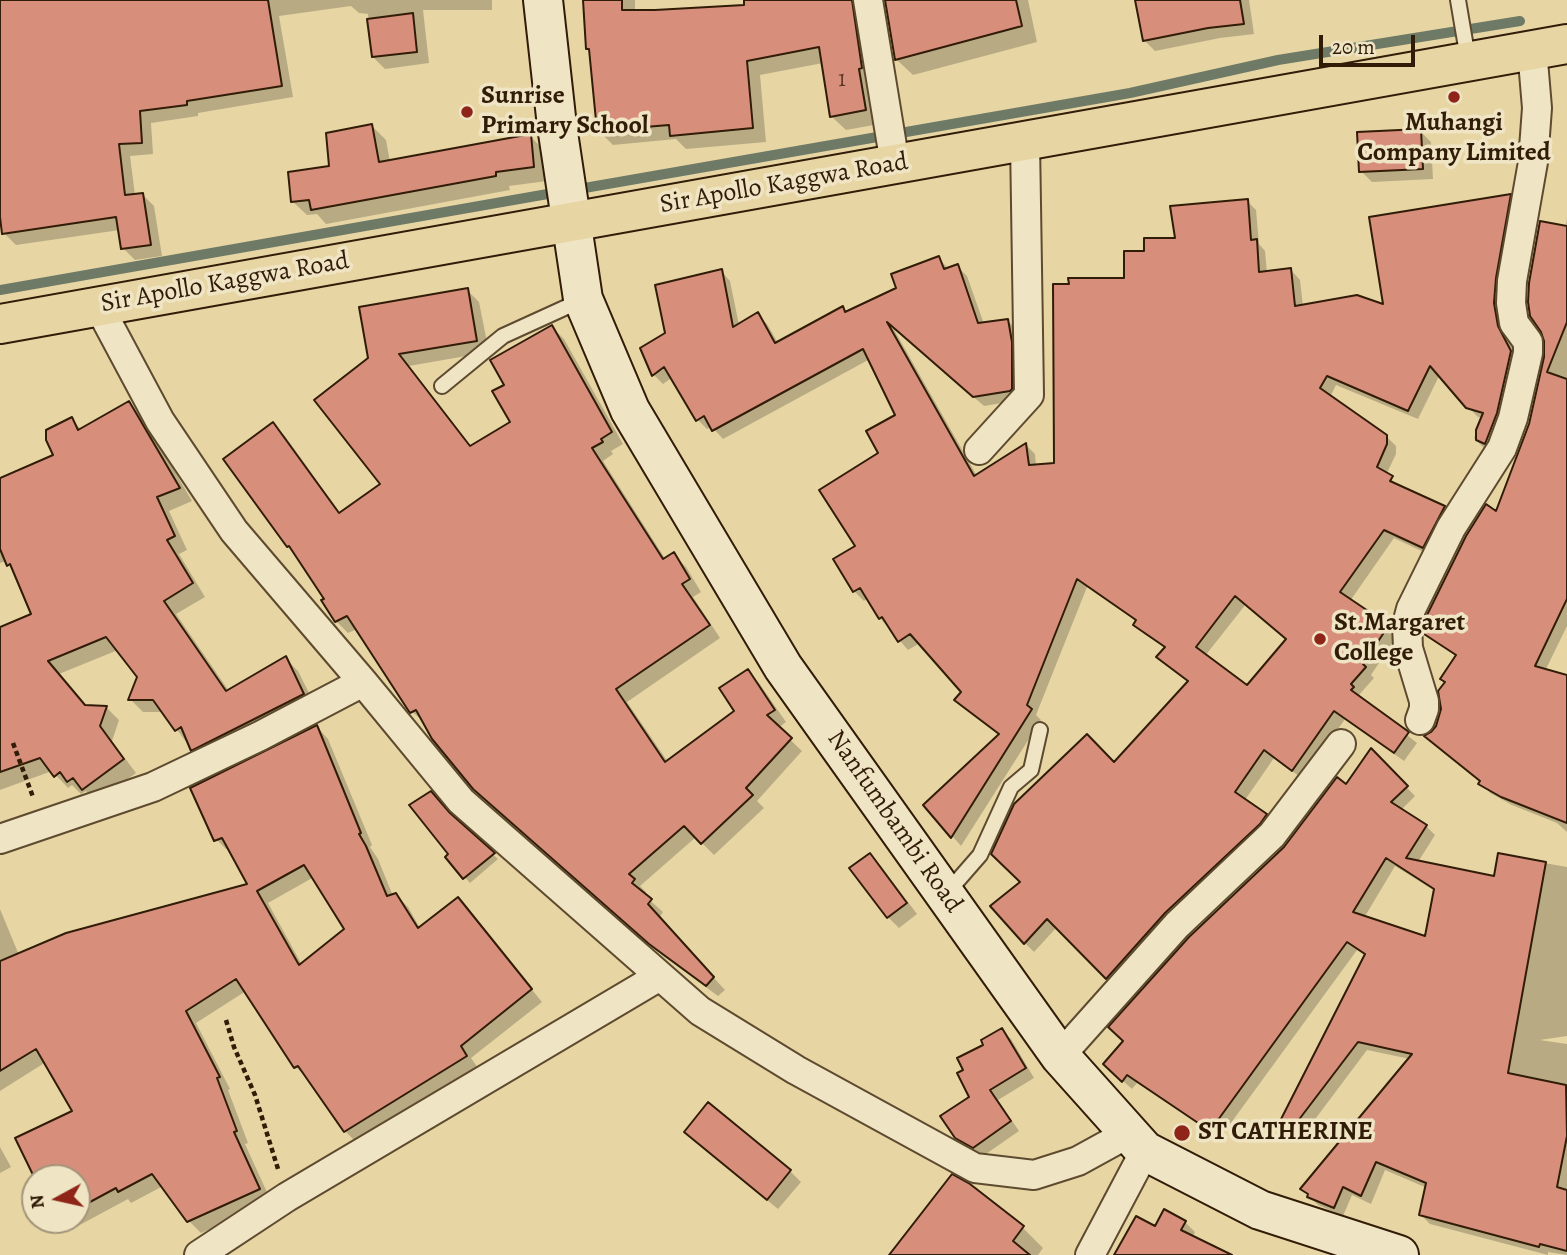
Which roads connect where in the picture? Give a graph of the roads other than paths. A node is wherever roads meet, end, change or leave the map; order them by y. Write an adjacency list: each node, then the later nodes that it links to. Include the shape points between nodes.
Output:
1 (542, 0): 8 (street, Nanfumbambi Road)
2 (868, 0): 7 (street)
3 (1458, 0): 5 (lane)
4 (1549, 47): 5 (main road, Sir Apollo Kaggwa Road); 15 (street, via 1512,281 1514,323 1528,342 1528,353 1502,448 1451,528 1411,609 1408,648 1424,701)
5 (1468, 61): 6 (main road, Sir Apollo Kaggwa Road)
6 (1025, 141): 7 (main road, Sir Apollo Kaggwa Road); 13 (street, via 1029,395)
7 (895, 164): 8 (main road, Sir Apollo Kaggwa Road)
8 (571, 221): 9 (street, Nanfumbambi Road); 10 (main road, Sir Apollo Kaggwa Road)
9 (583, 299): 12 (lane, via 503,337); 19 (street, Nanfumbambi Road, via 630,410 762,634)
10 (98, 305): 11 (main road, Sir Apollo Kaggwa Road); 14 (street, via 160,421 234,531)
11 (0, 324)
12 (442, 386)
13 (979, 450)
14 (363, 682): 18 (street, via 153,787); 20 (street, via 461,801)
15 (1420, 719)
16 (1040, 730): 19 (lane, via 1031,770 1011,787 980,855)
17 (1342, 744): 21 (street, via 1272,835 1177,925)
18 (0, 839)
19 (946, 895): 21 (street, Nanfumbambi Road)
20 (660, 976): 22 (street, via 700,1011 975,1168 1034,1175); 23 (street, via 287,1197)
21 (1060, 1056): 22 (street, Nanfumbambi Road)
22 (1137, 1142): 24 (street); 25 (street, Nanfumbambi Road, via 1259,1210)
23 (199, 1255)
24 (1090, 1255)
25 (1399, 1255)

